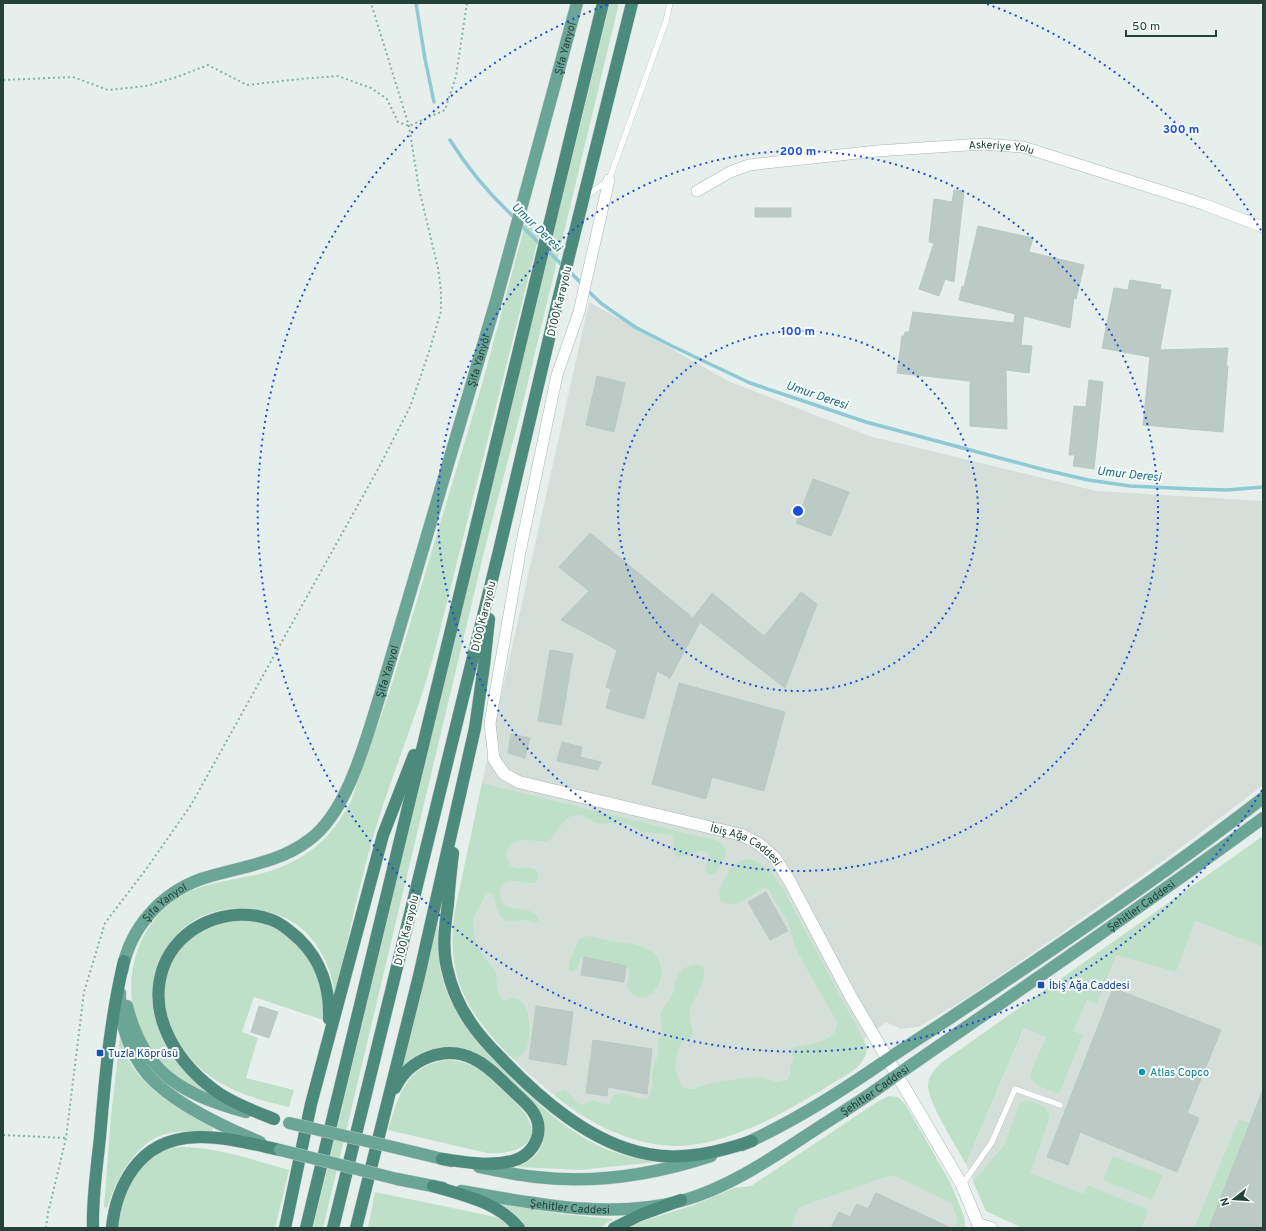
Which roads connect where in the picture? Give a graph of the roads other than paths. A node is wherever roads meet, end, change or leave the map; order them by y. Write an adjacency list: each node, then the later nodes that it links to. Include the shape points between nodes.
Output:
1 (577, 3): 15 (main road, Şifa Yanyol, via 492,316 380,695 343,797 318,833 298,847 277,858 201,880 160,903 135,933)
2 (602, 3): 10 (highway)
3 (632, 3): 7 (highway, D100 Karayolu)
4 (670, 3): 5 (lane, via 666,21)
5 (609, 180): 7 (lane); 11 (street, via 579,312 557,375 520,552 490,723)
6 (697, 191): 8 (street, Askeriye Yolu, via 730,172 749,165 877,151 982,144 1023,147 1203,204)
7 (585, 197): 9 (highway, D100 Karayolu)
8 (1263, 227)
9 (498, 555): 12 (highway, via 475,728); 36 (highway, D100 Karayolu)
10 (431, 713): 17 (highway, via 383,835); 35 (highway)
11 (494, 759): 16 (street, İbiş Ağa Caddesi, via 504,774 519,782 742,835 759,844 775,858 789,880 851,997)
12 (459, 793): 20 (highway, via 419,976); 22 (highway, via 445,926 446,966 460,1005 488,1044 511,1069 558,1110 614,1144 648,1154 678,1156 707,1154)
13 (1263, 798): 16 (main road, Şehitler Caddesi, via 1034,963)
14 (1263, 818): 18 (main road, Şehitler Caddesi, via 1153,898)
15 (124, 961): 21 (main road, Şehitler Caddesi, via 124,992 130,1018 142,1046 154,1065 170,1079 196,1094 226,1106); 23 (main road, Şifa Yanyol, via 120,992 122,1017 130,1045 146,1073 172,1096 199,1112 232,1130); 31 (highway, via 115,1002 109,1050)
16 (888, 1059): 18 (street, İbiş Ağa Caddesi); 22 (main road, Şehitler Caddesi, via 824,1102)
17 (322, 1060): 21 (highway, via 328,1027 328,993 319,967 311,954 282,925 254,915 224,916 204,923 184,936 175,946 163,968 158,991 158,1004 164,1027 174,1048 199,1077 220,1094); 28 (highway)
18 (898, 1074): 26 (street, İbiş Ağa Caddesi); 29 (main road, Şehitler Caddesi, via 760,1164 719,1186)
19 (1060, 1106): 26 (lane, via 1015,1089 992,1142)
20 (384, 1117): 24 (highway, via 392,1093 411,1067 426,1058 456,1053 483,1064 527,1105 538,1122 534,1146 528,1153 513,1161 487,1164); 37 (highway)
21 (274, 1119): 24 (main road, Şehitler Caddesi, bridge)
22 (752, 1141): 24 (main road, Şehitler Caddesi, via 672,1167 624,1176 593,1178 537,1177)
23 (280, 1150): 25 (main road, Şifa Yanyol, bridge); 32 (highway, via 200,1137 179,1138 159,1145 143,1156 127,1178 118,1196)
24 (442, 1159)
25 (397, 1179): 27 (main road, Şehitler Caddesi)
26 (962, 1185): 30 (street, İbiş Ağa Caddesi)
27 (433, 1186): 29 (main road, Şehitler Caddesi, via 531,1202 606,1210 640,1208); 38 (highway, via 493,1206 514,1221)
28 (292, 1194): 33 (highway); 34 (highway)
29 (681, 1200): 39 (highway)
30 (978, 1226): 40 (street, İbiş Ağa Caddesi)
31 (93, 1228)
32 (112, 1228)
33 (281, 1228)
34 (285, 1228)
35 (306, 1228)
36 (332, 1228)
37 (357, 1228)
38 (519, 1228)
39 (614, 1228)
40 (991, 1228)

